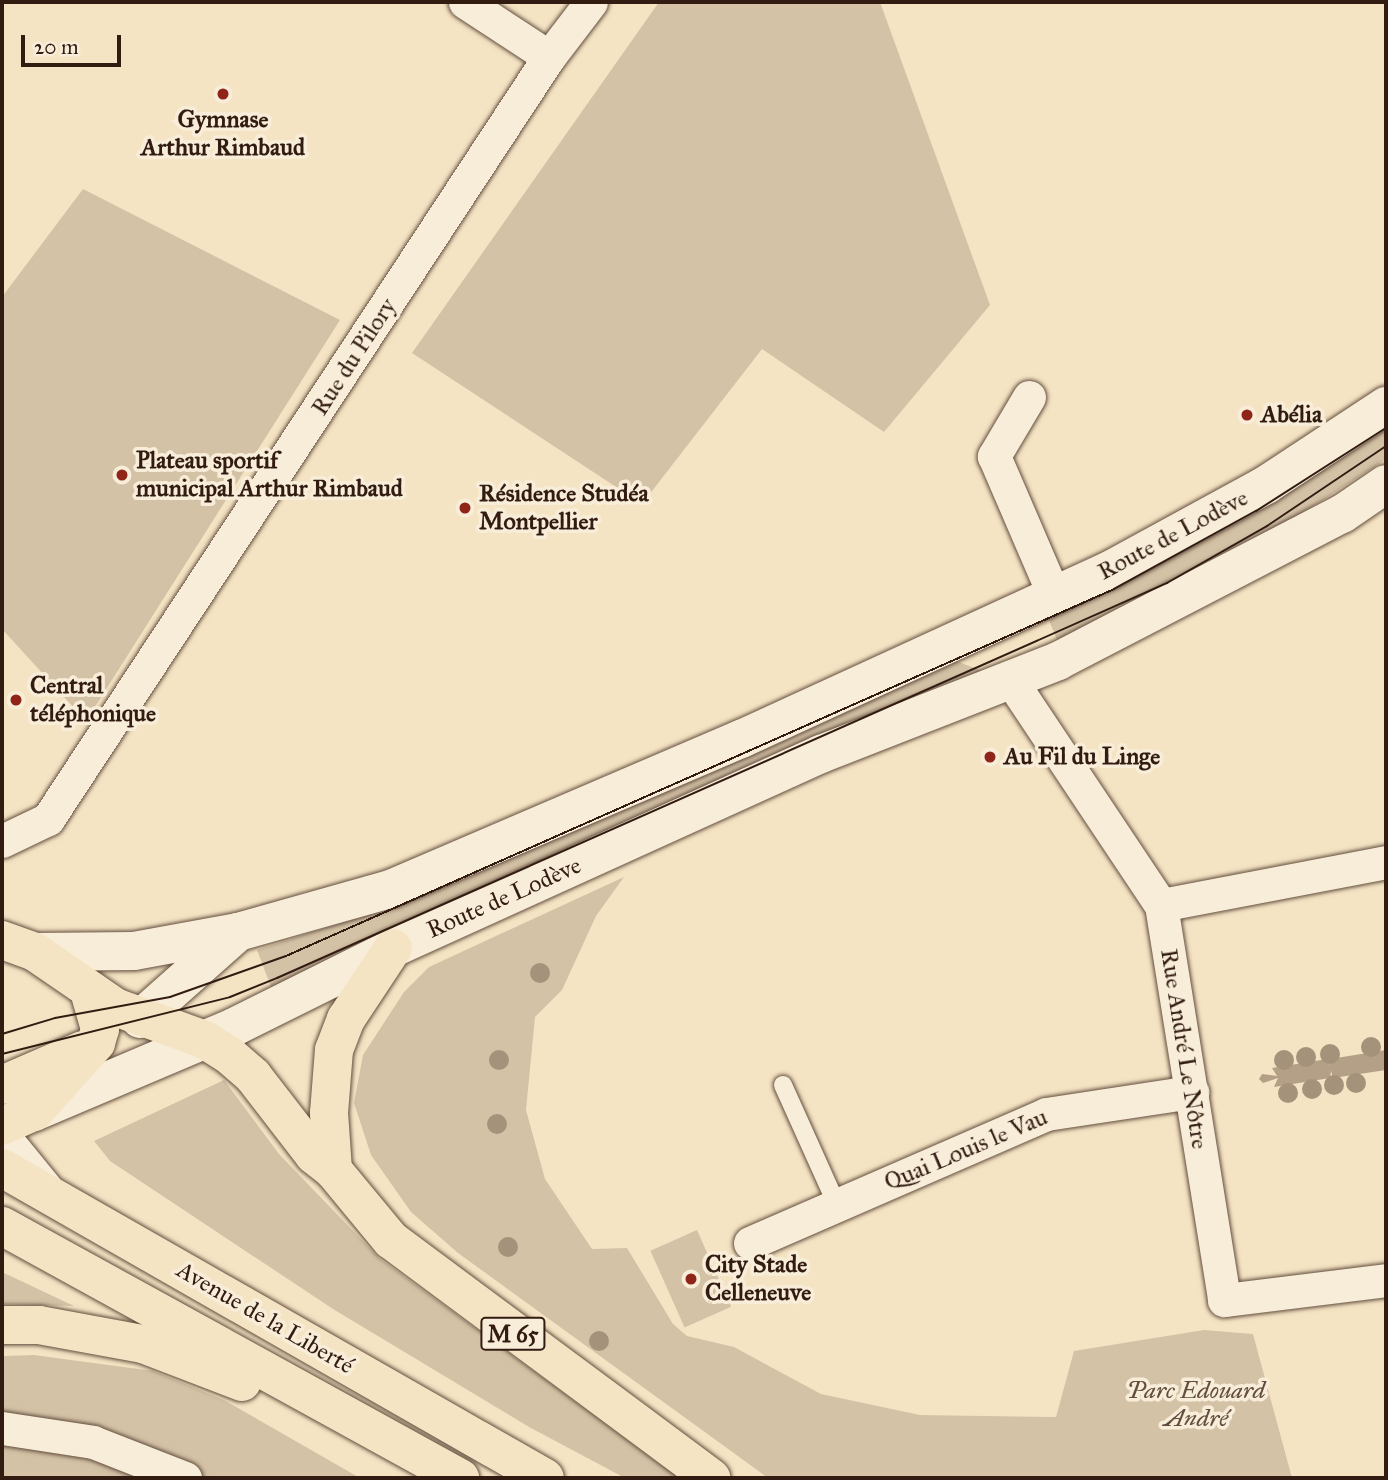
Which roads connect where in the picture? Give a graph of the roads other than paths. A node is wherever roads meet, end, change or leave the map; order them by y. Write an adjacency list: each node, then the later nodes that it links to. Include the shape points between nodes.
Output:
1 (465, 2): 3 (street)
2 (591, 2): 3 (street, Rue du Pilory)
3 (549, 57): 10 (street, Rue du Pilory, via 48,819)
4 (1029, 397): 7 (street, via 994,456)
5 (1386, 406): 7 (main road, Route de Lodève, via 1266,485 1110,570)
6 (1386, 484): 9 (main road, Route de Lodève, via 1342,514 1058,661)
7 (1054, 595): 8 (main road, Route de Lodève)
8 (948, 644): 9 (main road, via 974,653); 13 (main road, Route de Lodève, via 741,739 393,888)
9 (1010, 679): 12 (street, Rue André Le Nôtre); 15 (main road, Route de Lodève, via 821,754)
10 (2, 841)
11 (1386, 862): 12 (street)
12 (1161, 905): 22 (street, Rue André Le Nôtre)
13 (238, 932): 14 (main road, via 134,951); 17 (main road, Route de Lodève)
14 (18, 946): 16 (main road)
15 (393, 948): 18 (main road, Route de Lodève); 26 (main road, via 346,1019 334,1050 329,1113)
16 (90, 994): 17 (main road); 19 (main road, via 100,1030)
17 (140, 1019): 18 (main road); 19 (main road, Route de Lodève)
18 (205, 1040): 23 (main road, Route de Lodève); 26 (main road, M 65, via 253,1076 314,1155)
19 (96, 1043): 20 (main road, Route de Lodève); 23 (main road)
20 (2, 1085)
21 (783, 1085): 28 (lane)
22 (1192, 1092): 28 (street, Quai Louis le Vau, via 1046,1114); 31 (street, Rue André Le Nôtre, via 1224,1300)
23 (18, 1119)
24 (2, 1138): 27 (main road, Avenue de la Liberté)
25 (2, 1168): 27 (main road)
26 (333, 1170): 38 (main road, M 65, via 391,1240)
27 (46, 1192): 37 (main road, Avenue de la Liberté)
28 (837, 1205): 30 (street, Quai Louis le Vau)
29 (2, 1226): 33 (main road, Avenue de la Liberté)
30 (750, 1243)
31 (1386, 1280)
32 (2, 1325): 33 (main road, via 39,1325 143,1344 258,1389)
33 (308, 1395): 36 (main road, Avenue de la Liberté)
34 (2, 1428): 35 (street, via 93,1442)
35 (185, 1478)
36 (460, 1478)
37 (545, 1478)
38 (710, 1478)

